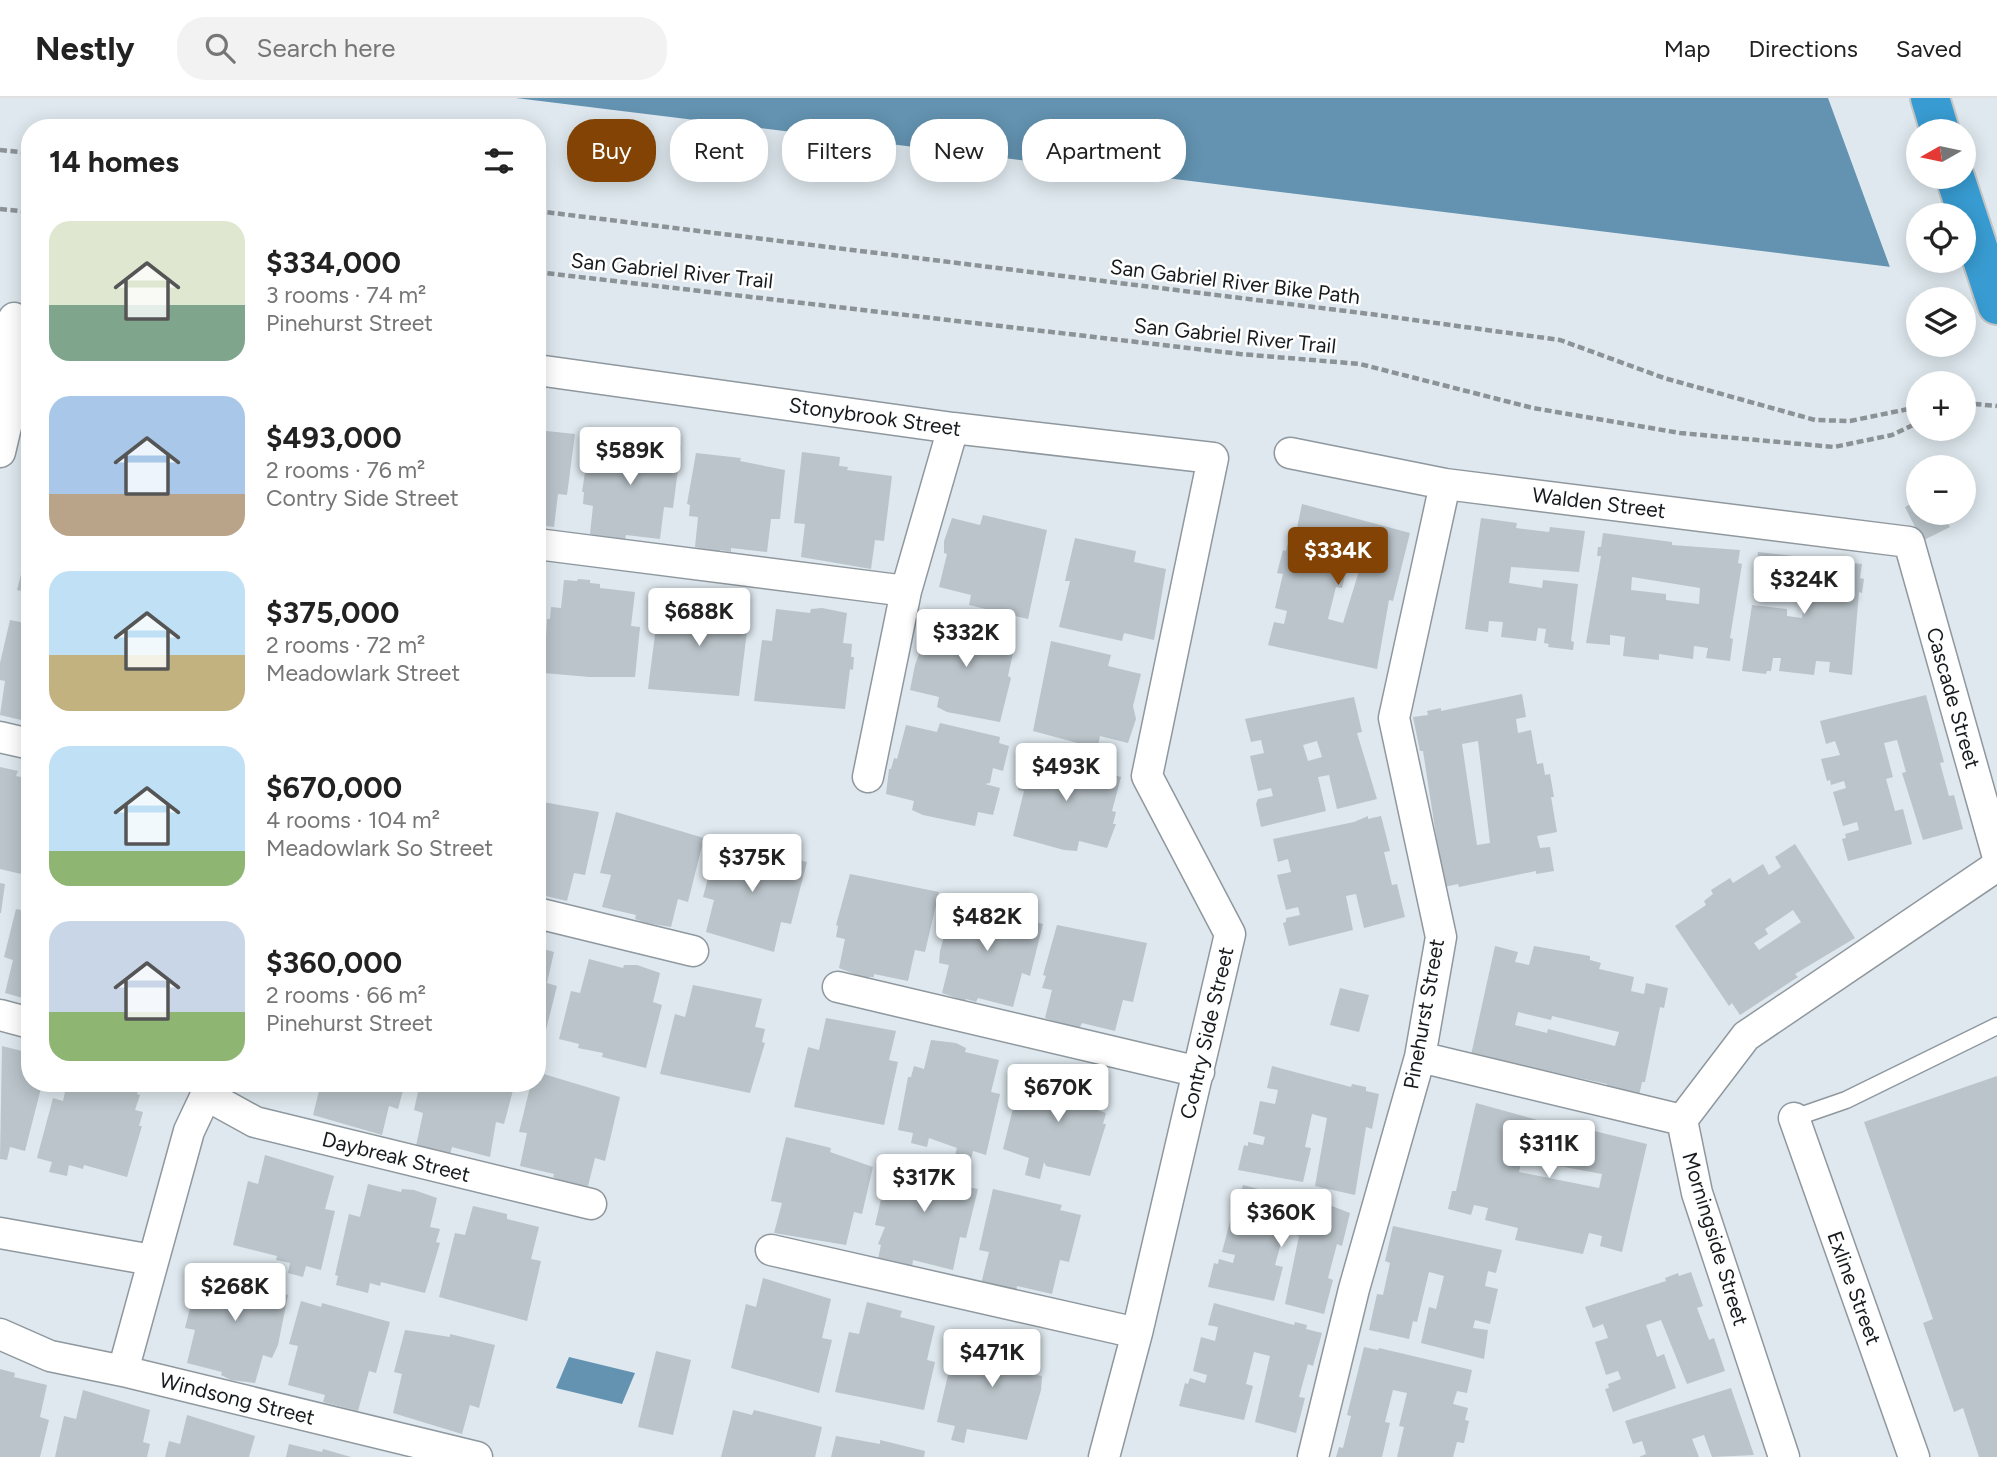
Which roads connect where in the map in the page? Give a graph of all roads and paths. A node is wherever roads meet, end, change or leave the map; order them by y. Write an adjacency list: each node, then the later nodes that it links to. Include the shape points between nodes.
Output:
1 (1930, 98): 2 (highway)
2 (1936, 119)
3 (0, 149): 4 (path)
4 (21, 152)
5 (1959, 189): 10 (highway)
6 (0, 209): 7 (path)
7 (21, 211)
8 (546, 212): 15 (path, San Gabriel River Bike Path, via 1560,340 1664,378 1815,420 1850,421)
9 (546, 273): 17 (path, San Gabriel River Trail, via 1360,364 1609,423 1734,439 1834,447)
10 (1997, 305)
11 (14, 318): 18 (street, via 13,397)
12 (546, 371): 16 (street, Stonybrook Street)
13 (1976, 403): 14 (path)
14 (1997, 406)
15 (1906, 409)
16 (953, 428): 20 (street, Stonybrook Street); 24 (street)
17 (1906, 428)
18 (0, 452)
19 (1290, 453): 21 (street, Walden Street)
20 (1213, 458): 37 (street, Contry Side Street, via 1147,776 1230,934)
21 (1445, 484): 22 (street, Walden Street); 36 (street, Pinehurst Street, via 1394,718 1441,937)
22 (1909, 542): 28 (street, Cascade Street)
23 (546, 545): 24 (street)
24 (906, 592): 27 (street)
25 (0, 737): 26 (street)
26 (21, 742)
27 (868, 777)
28 (1997, 854)
29 (1997, 866): 41 (street, via 1745,1036)
30 (546, 915): 31 (street)
31 (693, 951)
32 (838, 987): 37 (street)
33 (0, 1015): 34 (street)
34 (21, 1021)
35 (1997, 1026): 40 (lane, via 1846,1100)
36 (1420, 1057): 41 (street); 51 (street, Pinehurst Street, via 1354,1290)
37 (1199, 1072): 46 (street, Contry Side Street)
38 (210, 1092): 45 (street, Daybreak Street, via 188,1131)
39 (216, 1092): 42 (street, Daybreak Street, via 255,1122)
40 (1794, 1118): 53 (street, Exline Street)
41 (1682, 1119): 52 (street, Morningside Street, via 1697,1192)
42 (591, 1204)
43 (0, 1233): 45 (street)
44 (771, 1250): 46 (street)
45 (152, 1260): 48 (street, Daybreak Street)
46 (1137, 1333): 50 (street, Contry Side Street)
47 (0, 1334): 48 (street, Windsong Street, via 50,1356)
48 (123, 1371): 49 (street, Windsong Street)
49 (477, 1457)
50 (1104, 1457)
51 (1313, 1457)
52 (1784, 1457)
53 (1914, 1457)

